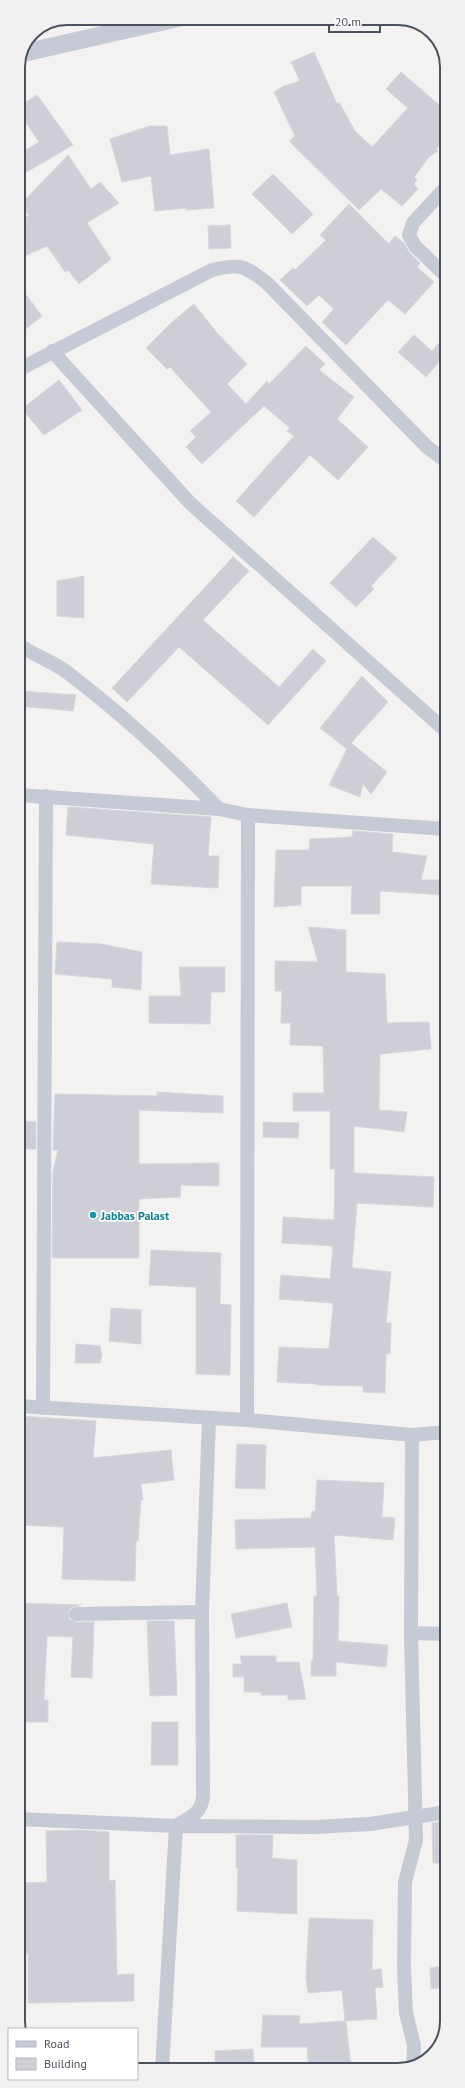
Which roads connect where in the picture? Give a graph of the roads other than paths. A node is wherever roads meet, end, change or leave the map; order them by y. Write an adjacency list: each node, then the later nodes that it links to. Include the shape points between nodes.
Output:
1 (147, 25): 2 (street)
2 (28, 52)
3 (440, 193): 4 (street, via 413,223 409,235 415,246)
4 (440, 270)
5 (52, 351): 6 (street); 7 (street, via 212,270 230,266 247,268 267,283 427,447); 9 (street, via 190,502)
6 (25, 366)
7 (440, 457)
8 (25, 649): 12 (street, via 41,660 62,669 93,692 174,763)
9 (440, 726)
10 (25, 795): 11 (street)
11 (46, 796): 12 (street); 16 (street)
12 (219, 809): 13 (street)
13 (248, 815): 14 (street); 18 (street)
14 (440, 829)
15 (25, 1406): 16 (street)
16 (43, 1408): 17 (street)
17 (209, 1419): 18 (street); 21 (street)
18 (247, 1420): 20 (street)
19 (440, 1433): 20 (street)
20 (412, 1435): 23 (street)
21 (202, 1612): 22 (street); 28 (street, via 201,1808)
22 (76, 1614)
23 (411, 1632): 24 (street); 26 (street)
24 (440, 1634)
25 (440, 1813): 26 (street)
26 (415, 1816): 28 (street, via 370,1824 314,1827); 29 (street, via 416,1840 404,1896 406,2013 414,2045)
27 (25, 1819): 28 (street)
28 (176, 1826): 30 (street)
29 (413, 2060)
30 (162, 2063)

